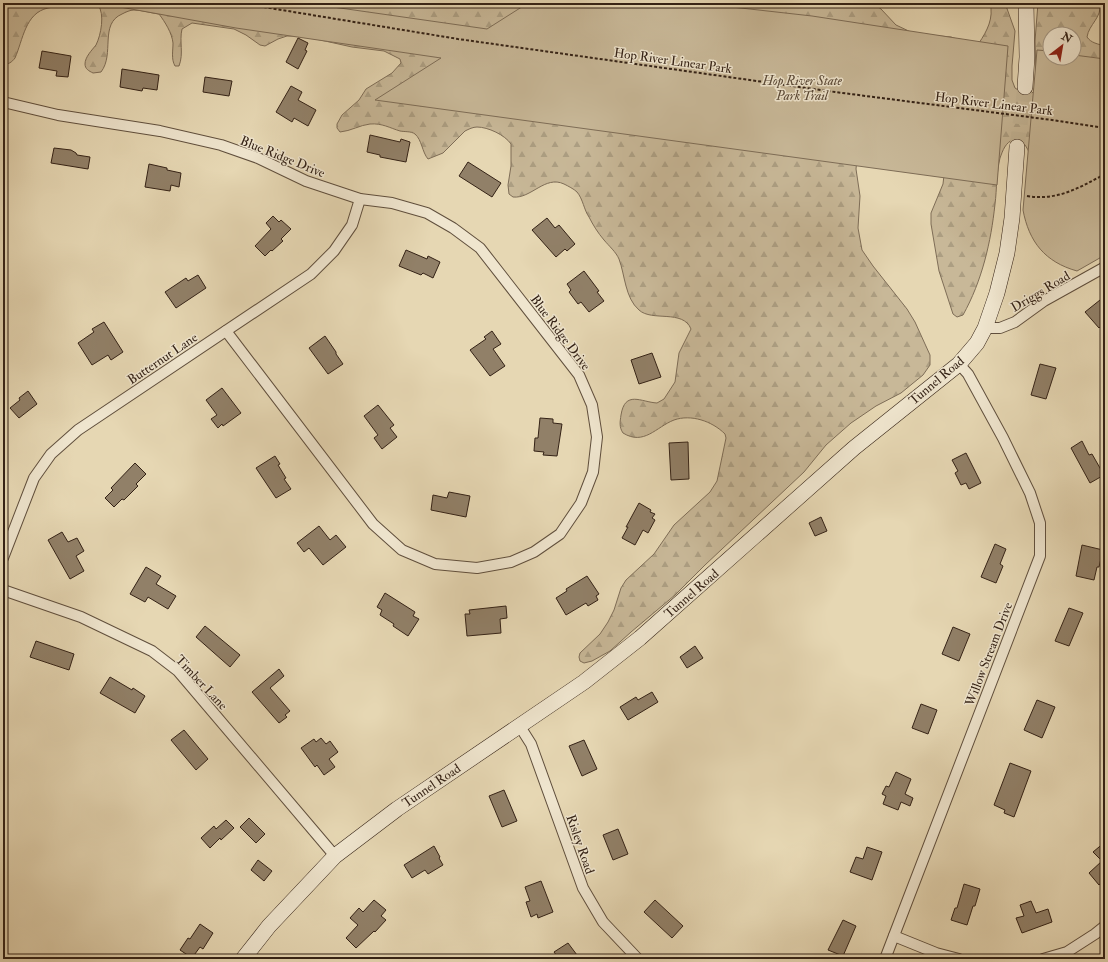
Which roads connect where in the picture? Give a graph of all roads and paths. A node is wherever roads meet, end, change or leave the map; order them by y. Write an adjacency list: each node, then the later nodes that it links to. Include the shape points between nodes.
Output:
1 (239, 3): 5 (path, Hop River Linear Park, via 473,41)
2 (1026, 3): 3 (main road)
3 (1025, 87)
4 (3, 102): 9 (street, Blue Ridge Drive, via 58,115 221,145 258,158 306,181)
5 (1105, 128)
6 (1017, 147): 11 (main road, Tunnel Road, via 1007,253 998,293)
7 (1105, 174): 8 (path, via 1060,195 1040,198)
8 (1027, 196)
9 (360, 199): 12 (street, Butternut Lane, via 352,226 334,251 311,274); 12 (street, Blue Ridge Drive, via 392,202 427,213 480,248 579,375 592,405 597,437 593,472 581,503 560,534 534,552 510,562 477,568 435,564 402,550 373,524)
10 (1105, 267): 11 (street, Driggs Road, via 1044,301 1015,322 1000,328)
11 (985, 328): 13 (main road, Tunnel Road, via 977,343)
12 (226, 331): 14 (street, Butternut Lane, via 78,430 51,454 34,478)
13 (959, 364): 16 (main road, Tunnel Road, via 854,448 640,638 584,682); 19 (street, Willow Stream Drive, via 968,374 1030,493 1040,523 1040,556)
14 (3, 558)
15 (3, 590): 17 (street, Timber Lane, via 81,617 152,650 178,671)
16 (519, 725): 17 (main road, Tunnel Road, via 397,809); 21 (street, Risley Road, via 531,744 583,888 603,922)
17 (335, 856): 20 (main road, Tunnel Road, via 269,926)
18 (1105, 926): 24 (street, via 1067,952)
19 (894, 936): 22 (street, Willow Stream Drive); 23 (street, via 936,953)
20 (244, 959)
21 (638, 959)
22 (885, 959)
23 (959, 959)
24 (1043, 959)

